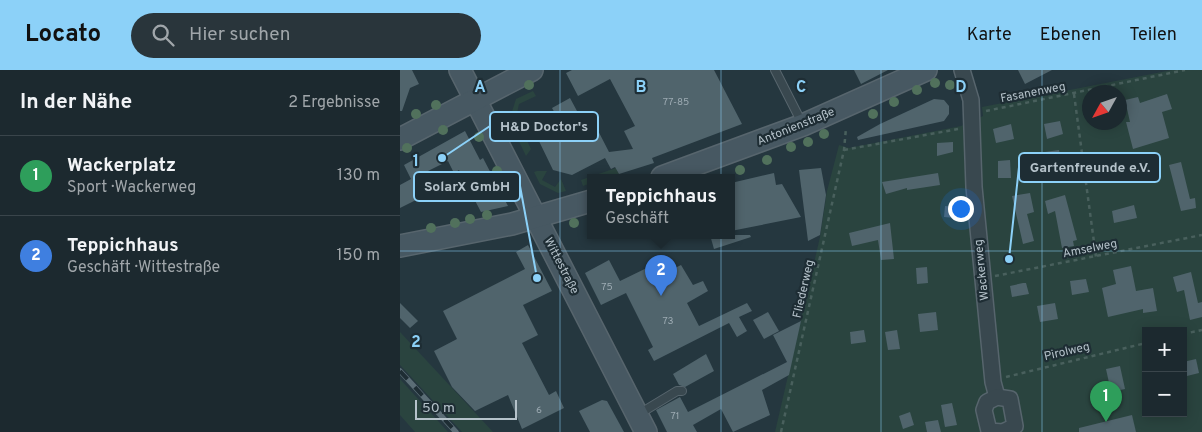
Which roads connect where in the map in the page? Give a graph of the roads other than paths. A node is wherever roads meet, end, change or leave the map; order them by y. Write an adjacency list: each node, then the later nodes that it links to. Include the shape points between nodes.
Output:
1 (460, 70): 6 (main road, Wittestraße)
2 (532, 70): 6 (main road)
3 (775, 70): 7 (lane)
4 (926, 70): 7 (main road, Antonienstraße)
5 (962, 70): 14 (street, Wackerweg, via 971,100 974,187)
6 (476, 100): 8 (main road); 11 (main road, Wittestraße)
7 (803, 125): 9 (main road, Antonienstraße)
8 (400, 139)
9 (670, 174)
10 (587, 202): 11 (main road)
11 (536, 218): 12 (main road); 15 (main road, Wittestraße, via 614,364)
12 (400, 246)
13 (682, 391): 15 (lane, via 677,391)
14 (997, 397)
15 (641, 423)

